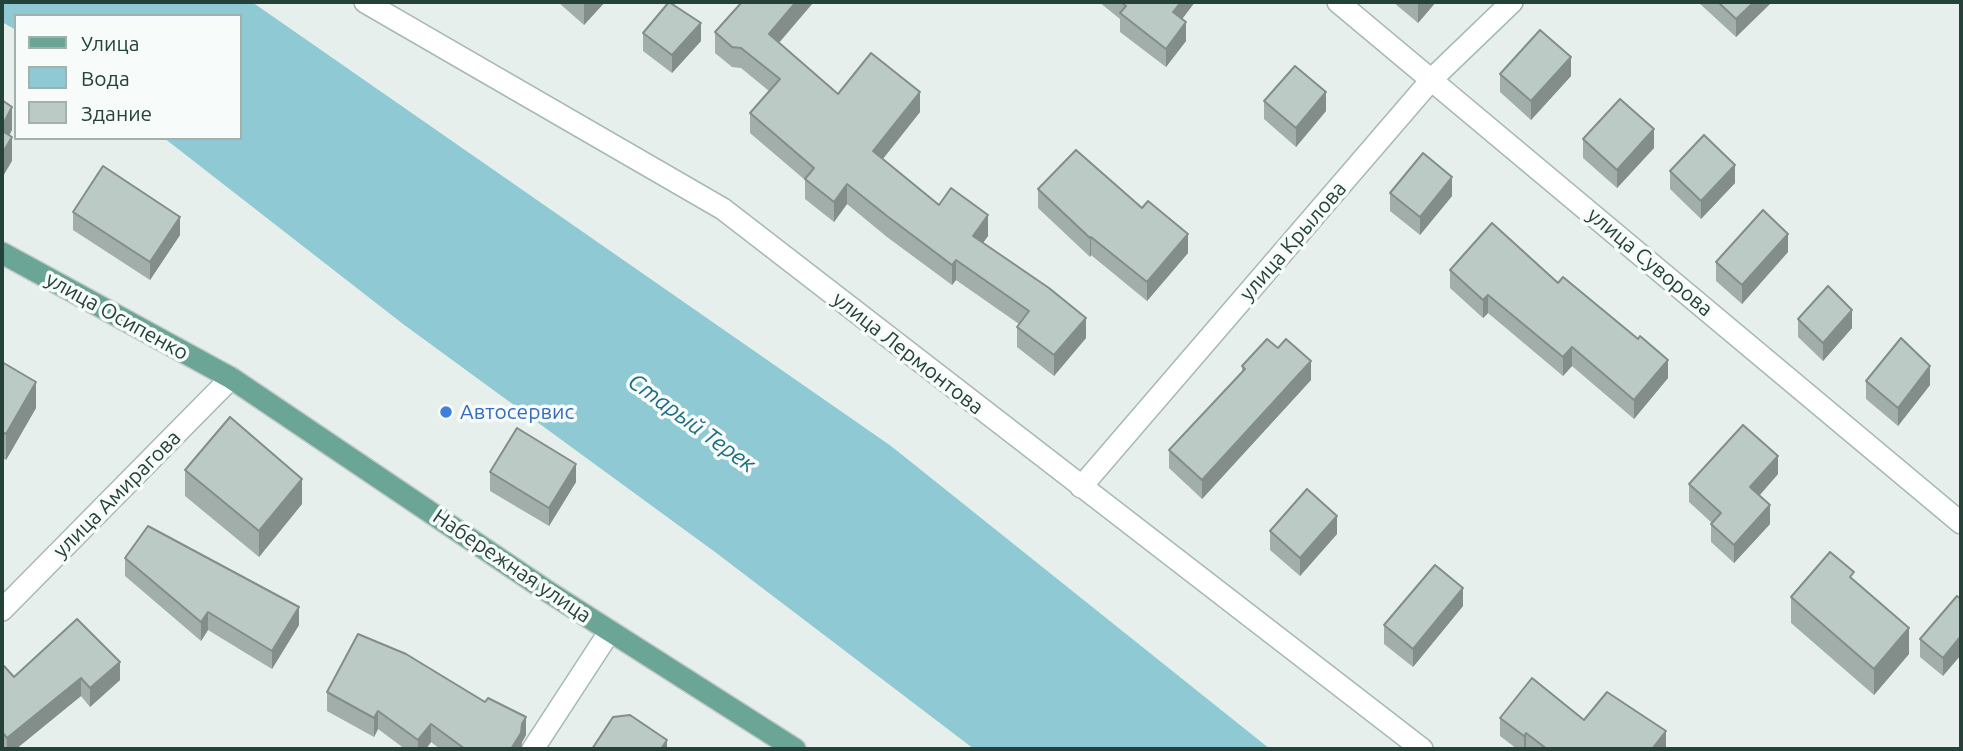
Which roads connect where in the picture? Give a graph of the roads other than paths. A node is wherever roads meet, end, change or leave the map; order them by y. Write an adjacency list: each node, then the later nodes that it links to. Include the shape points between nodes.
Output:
1 (365, 2): 7 (street, улица Лермонтова, via 723,209)
2 (1338, 2): 4 (street, улица Суворова)
3 (1511, 2): 4 (street, улица Крылова)
4 (1432, 79): 7 (street, улица Крылова); 8 (street, улица Суворова)
5 (2, 253): 6 (main road, улица Осипенко)
6 (231, 378): 9 (street, улица Амирагова); 10 (main road, Набережная улица)
7 (1081, 487): 13 (street, улица Лермонтова)
8 (1961, 523)
9 (2, 610)
10 (610, 631): 11 (street); 12 (main road, Набережная улица)
11 (533, 749)
12 (795, 749)
13 (1422, 749)

